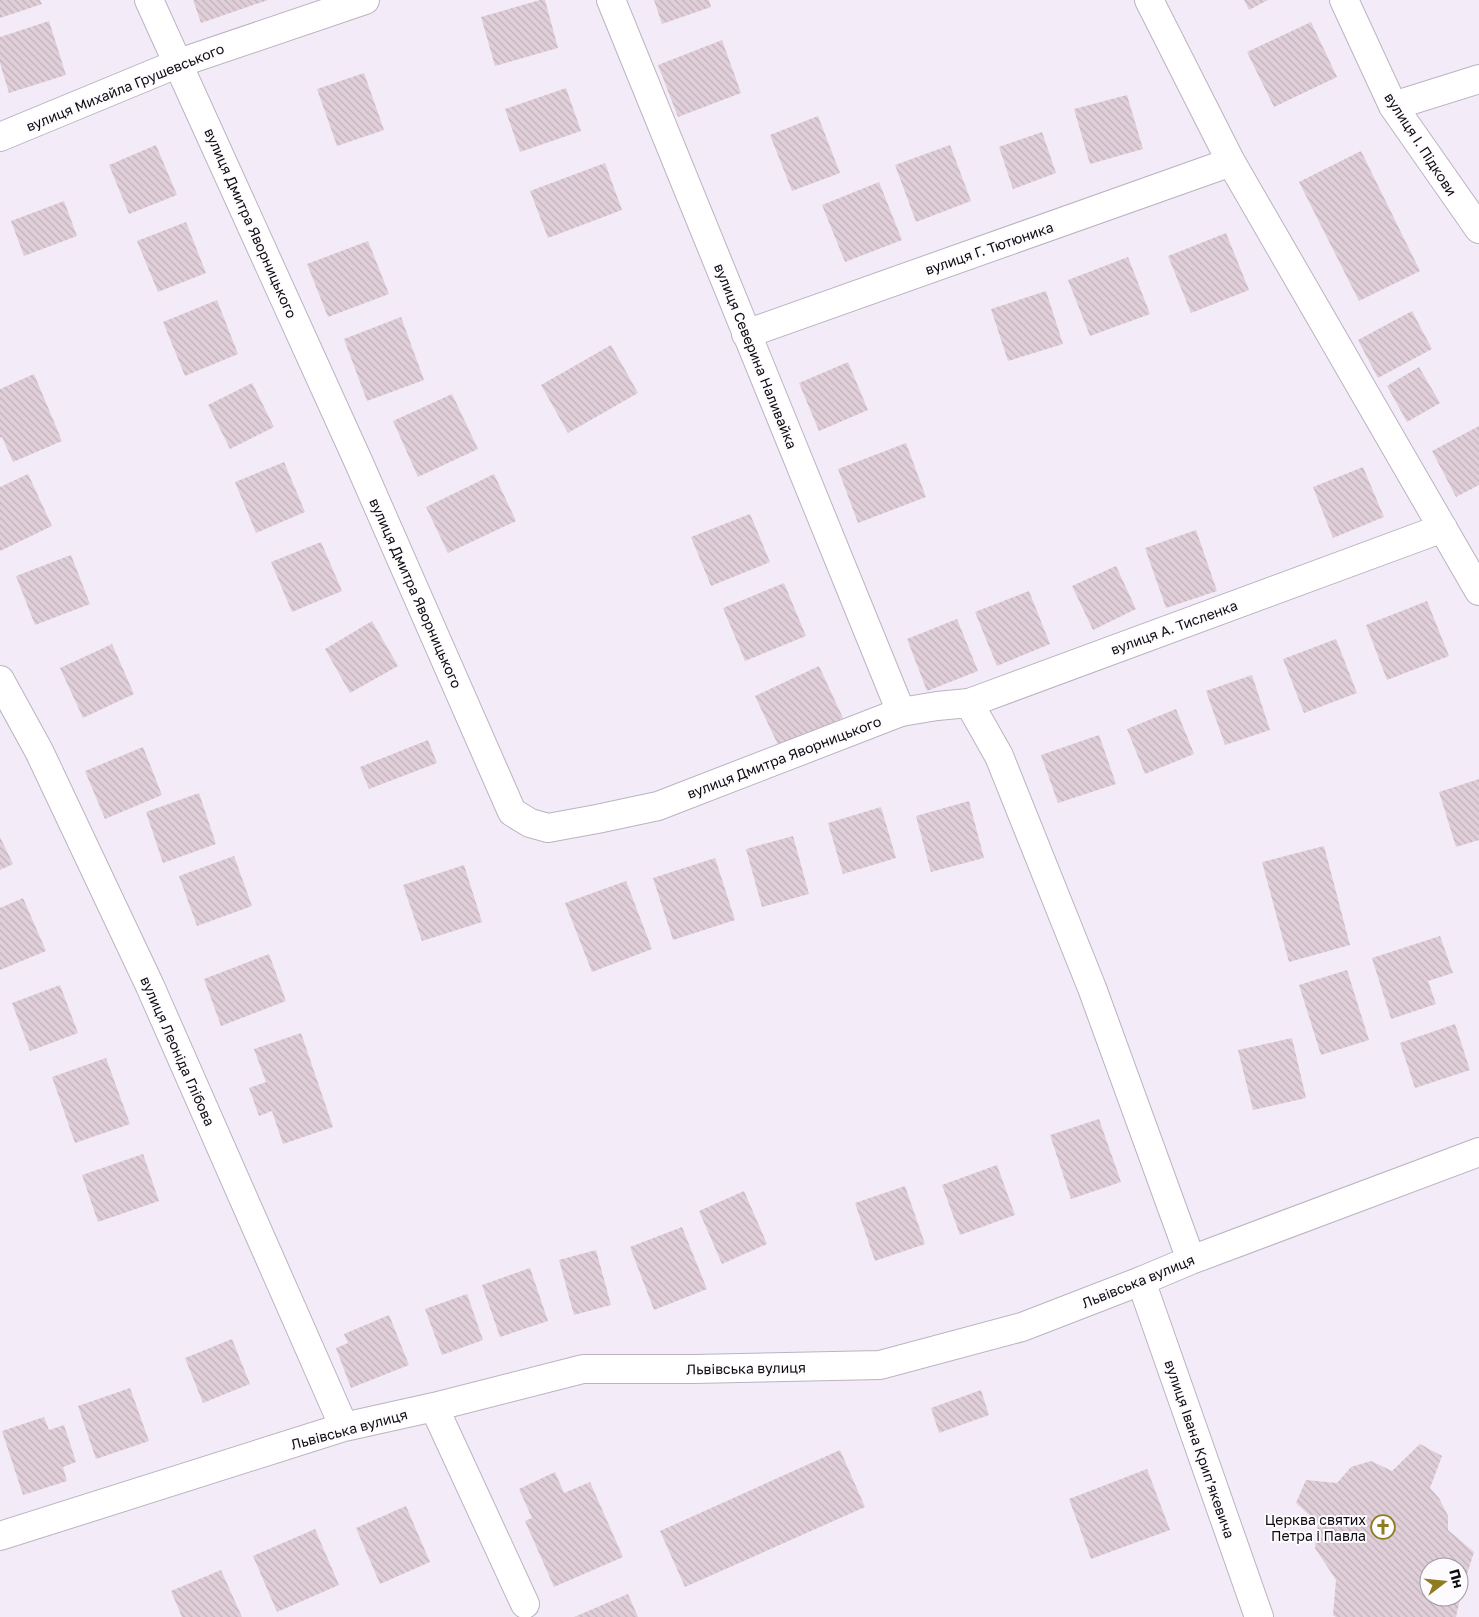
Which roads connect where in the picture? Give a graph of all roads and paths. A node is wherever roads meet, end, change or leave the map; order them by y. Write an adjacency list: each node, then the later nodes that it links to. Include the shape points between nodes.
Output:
1 (149, 0): 6 (street, вулиця Дмитра Яворницького)
2 (364, 0): 6 (street, вулиця Михайла Грушевського)
3 (611, 0): 12 (street, вулиця Северина Наливайка)
4 (1149, 0): 10 (street)
5 (1344, 0): 8 (street, вулиця І. Підкови)
6 (179, 63): 9 (street, вулиця Михайла Грушевського); 17 (street, вулиця Дмитра Яворницького, via 512,812 548,828 658,806)
7 (1479, 79): 8 (street)
8 (1392, 106): 11 (street, вулиця І. Підкови)
9 (0, 137)
10 (1231, 162): 12 (street, вулиця Г. Тютюника); 13 (street)
11 (1479, 229)
12 (746, 334): 17 (street, вулиця Северина Наливайка)
13 (1443, 528): 14 (street); 16 (street, вулиця А. Тисленка)
14 (1479, 592)
15 (0, 680): 22 (street, вулиця Леоніда Глібова, via 38,750 150,986)
16 (969, 703): 17 (street, вулиця А. Тисленка); 19 (street, via 999,756 1092,988)
17 (900, 712)
18 (1479, 1152): 19 (street, Львівська вулиця)
19 (1192, 1260): 20 (street, Львівська вулиця)
20 (1141, 1282): 21 (street, Львівська вулиця, via 1022,1326 880,1365 583,1369); 25 (street, вулиця Івана Крипʼякевича)
21 (434, 1407): 22 (street, Львівська вулиця); 24 (street)
22 (344, 1428): 23 (street, Львівська вулиця)
23 (0, 1536)
24 (525, 1604)
25 (1259, 1617)

